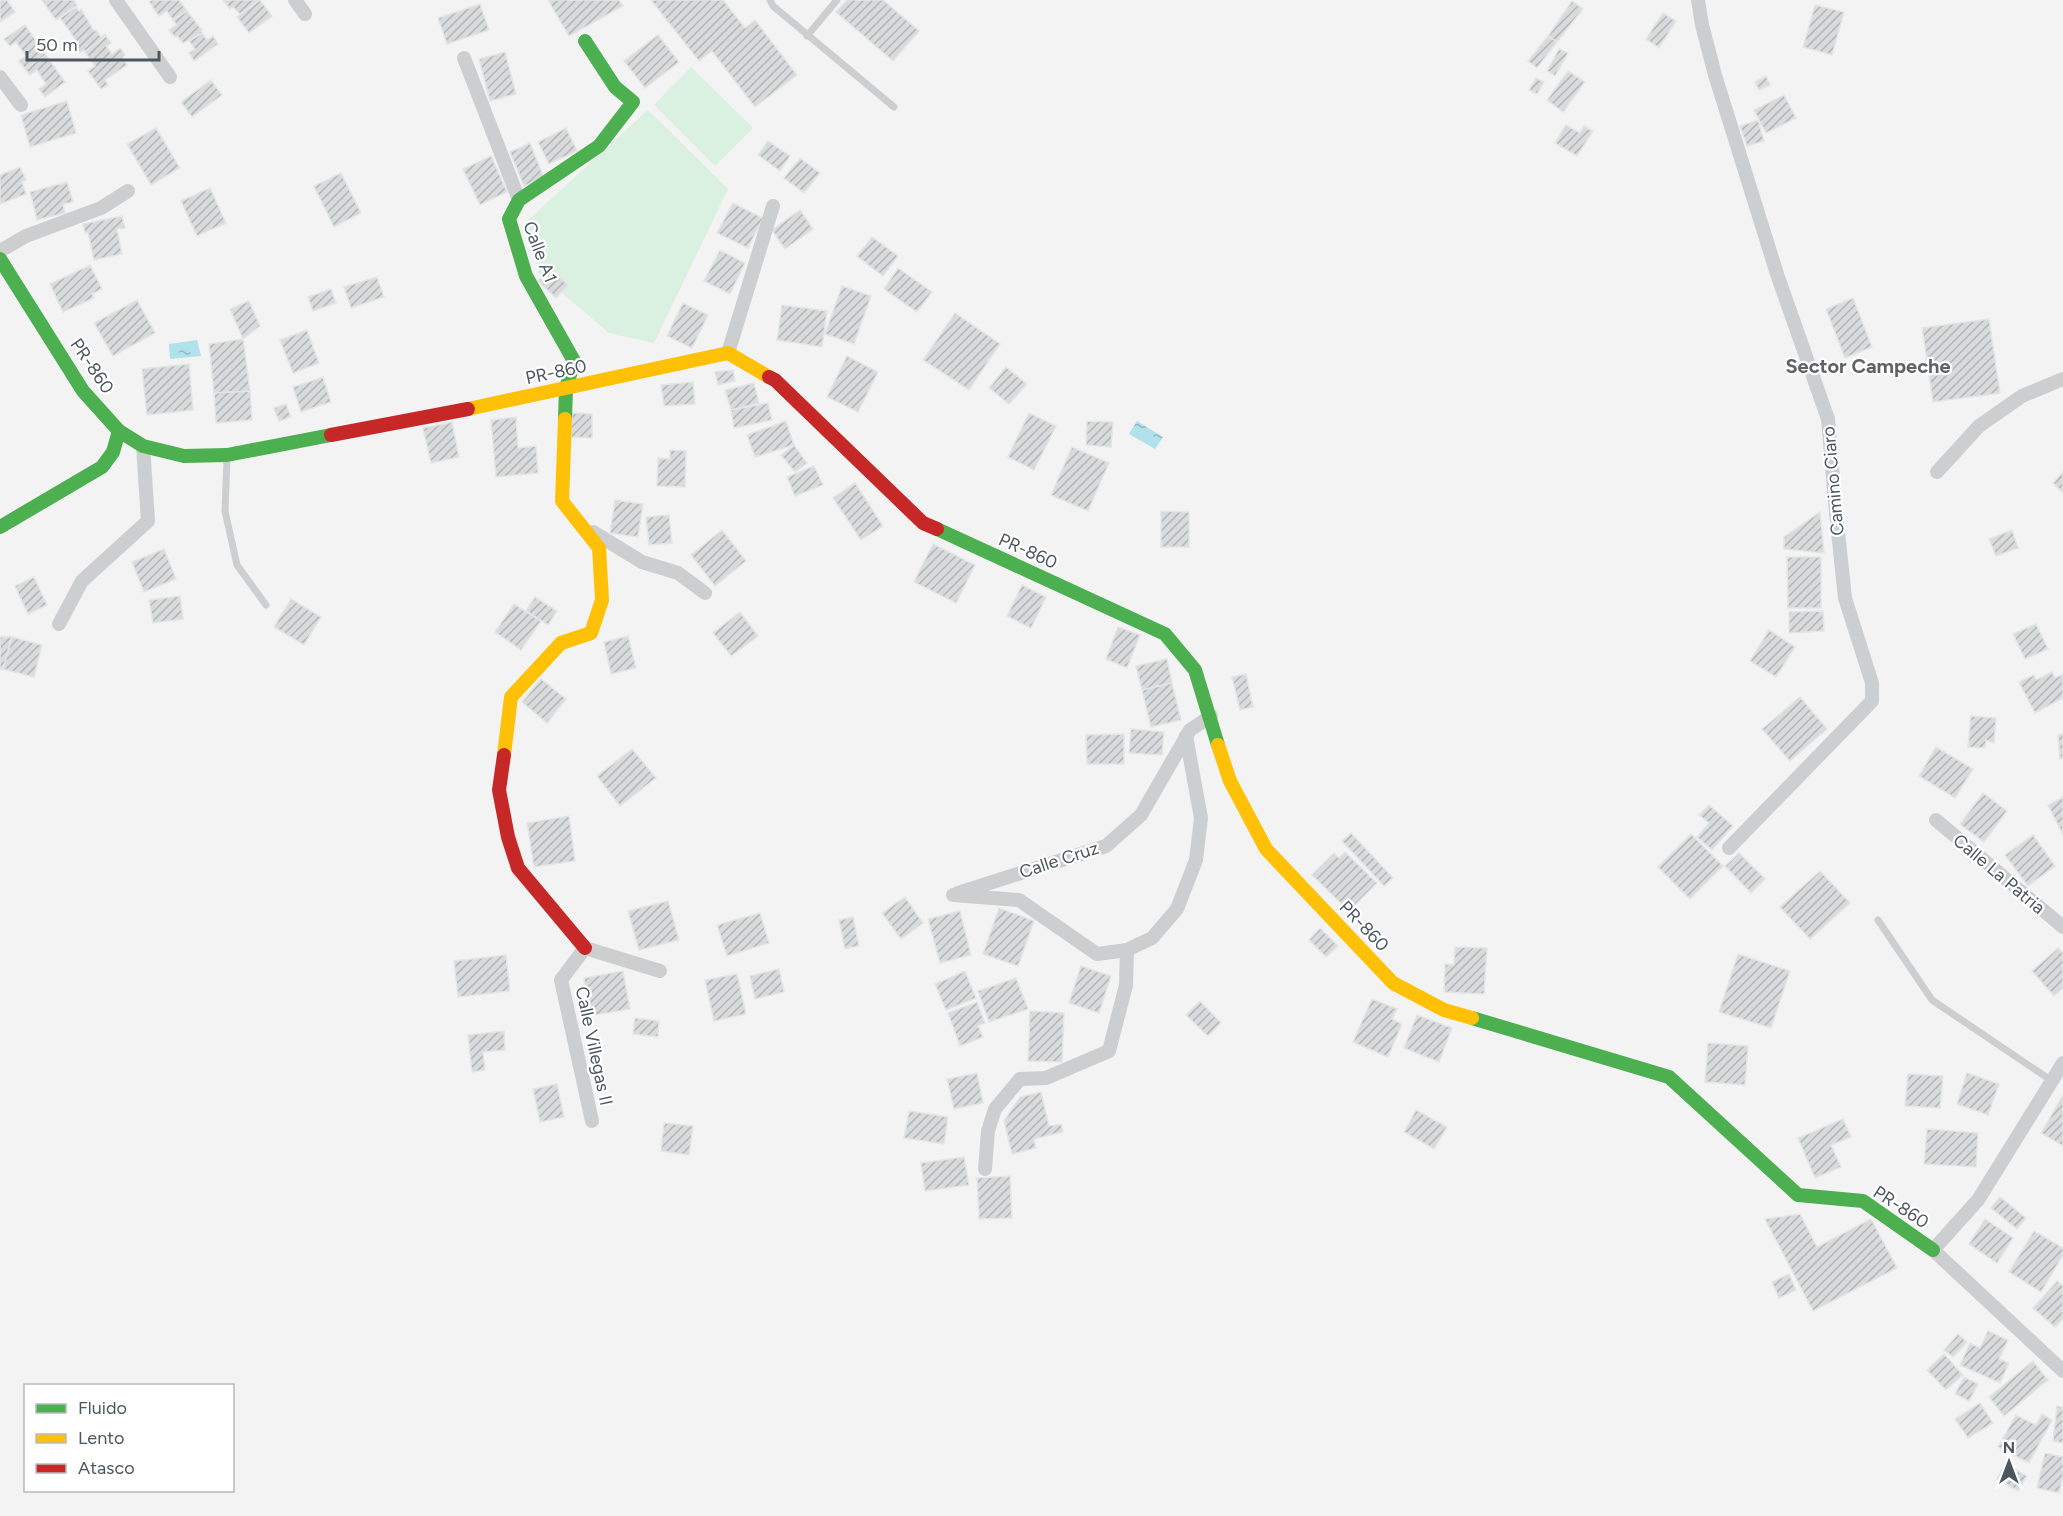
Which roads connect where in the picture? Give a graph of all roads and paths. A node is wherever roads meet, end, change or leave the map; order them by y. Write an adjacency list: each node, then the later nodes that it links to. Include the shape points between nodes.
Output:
1 (116, 0): 11 (street)
2 (295, 0): 6 (street)
3 (770, 0): 7 (lane)
4 (837, 0): 7 (lane)
5 (1698, 0): 34 (street, Camino Ciaro, via 1722,97 1777,274 1828,419 1845,598 1872,683 1872,701)
6 (305, 14)
7 (807, 36): 13 (lane)
8 (585, 41): 15 (street, Calle A1, via 615,87 633,102 598,146)
9 (464, 58): 15 (street)
10 (0, 77): 12 (street)
11 (170, 77)
12 (21, 105)
13 (894, 107)
14 (128, 191): 17 (street, via 101,208 26,236)
15 (519, 200): 21 (street, Calle A1, via 509,219 526,276 574,361)
16 (773, 206): 19 (street)
17 (0, 251)
18 (0, 259): 22 (street, PR-860 / PR-860, via 83,391)
19 (728, 353): 21 (street, PR-860 / PR-860); 31 (street, PR-860 / PR-860, via 775,380 923,523 1165,634 1195,670)
20 (2063, 379): 25 (street, via 2022,396 1978,426)
21 (566, 388): 24 (street, PR-860 / PR-860); 26 (street, via 562,501)
22 (119, 431): 23 (street, PR-860 / PR-860); 27 (street, via 113,452 102,468)
23 (143, 446): 24 (street, PR-860 / PR-860, via 184,456); 30 (street, via 148,521 82,581)
24 (227, 455): 29 (lane, via 225,511 237,565)
25 (1937, 472)
26 (579, 522): 28 (street, via 642,562 678,573); 37 (street, via 599,548 602,600 591,633 561,643 511,697 499,790 518,868)
27 (0, 527)
28 (705, 593)
29 (266, 605)
30 (59, 624)
31 (1211, 716): 32 (street, Calle Cruz); 44 (street, PR-860 / PR-860, via 1230,781 1266,849 1394,983 1444,1010 1670,1077 1798,1195 1863,1201)
32 (1186, 736): 38 (street, via 1201,818 1196,860 1177,909 1152,938); 38 (street, Calle Cruz, via 1141,815 1106,846 953,895 1019,900 1097,954)
33 (1936, 820): 36 (street, Calle La Patria)
34 (1729, 848)
35 (1878, 920): 41 (lane, via 1932,1000)
36 (2063, 927)
37 (585, 948): 39 (street); 42 (street, Calle Villegas II, via 561,980)
38 (1128, 950): 43 (street, via 1126,985 1109,1051 1046,1078 1020,1079 995,1109 988,1131)
39 (660, 970)
40 (2063, 1063): 41 (street)
41 (2052, 1081): 44 (street, via 1978,1200)
42 (592, 1121)
43 (985, 1169)
44 (1933, 1250): 45 (street)
45 (2063, 1371)

